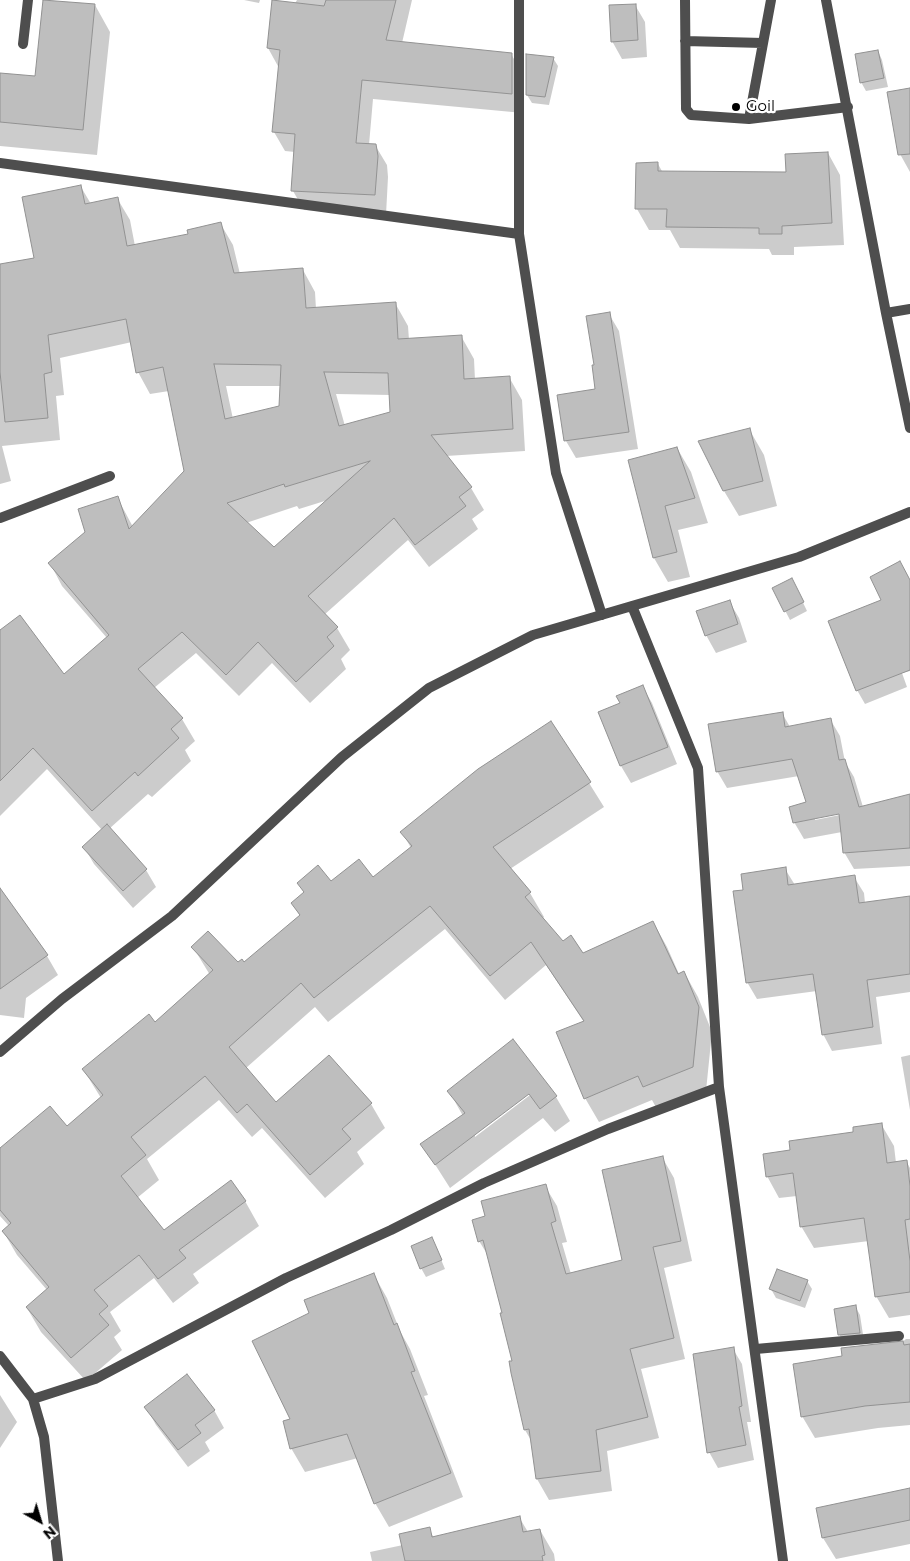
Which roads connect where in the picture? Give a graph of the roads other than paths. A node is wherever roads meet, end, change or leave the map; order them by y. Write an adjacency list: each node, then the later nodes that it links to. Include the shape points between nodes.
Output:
1 (28, 0): 8 (street)
2 (519, 0): 12 (street)
3 (685, 0): 6 (street)
4 (771, 0): 7 (street)
5 (826, 0): 9 (street)
6 (685, 41): 7 (street); 10 (street, via 686,109 691,115)
7 (763, 43): 10 (street)
8 (23, 44)
9 (848, 107): 10 (street); 14 (street)
10 (749, 119)
11 (0, 163): 12 (street)
12 (519, 234): 20 (street, via 556,473)
13 (910, 309): 14 (street)
14 (886, 313): 15 (street)
15 (910, 428)
16 (110, 476): 18 (street)
17 (910, 512): 19 (street, via 799,557)
18 (0, 518)
19 (632, 606): 20 (street); 22 (street, via 698,768)
20 (602, 615): 21 (street, via 533,635 429,688 342,757 172,916 62,999)
21 (0, 1052)
22 (719, 1087): 24 (street); 26 (street, via 608,1129 484,1184 286,1278 95,1379)
23 (900, 1336): 24 (street)
24 (756, 1349): 28 (street)
25 (0, 1356): 26 (street)
26 (33, 1399): 27 (street, via 44,1437)
27 (58, 1561)
28 (783, 1561)

